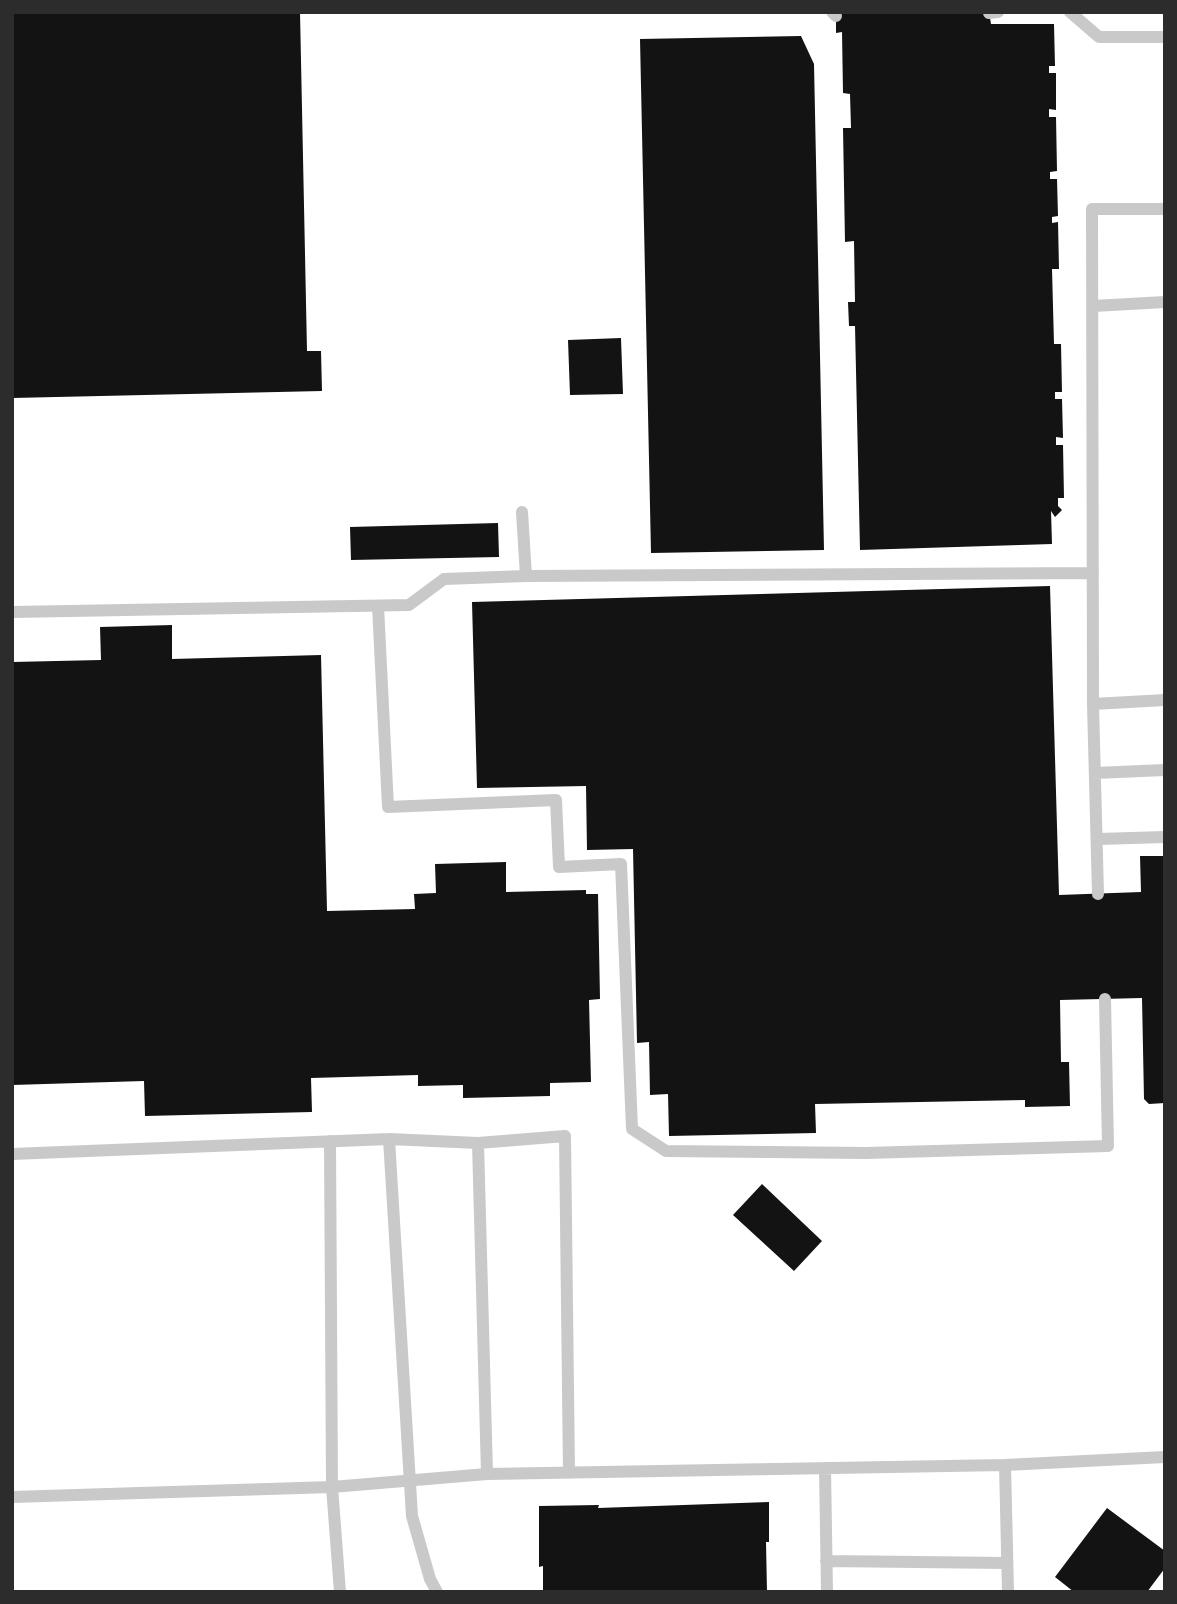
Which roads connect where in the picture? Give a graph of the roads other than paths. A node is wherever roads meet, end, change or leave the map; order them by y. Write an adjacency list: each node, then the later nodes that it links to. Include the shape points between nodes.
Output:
1 (998, 12): 3 (lane)
2 (1070, 12): 4 (lane, via 1099,37)
3 (989, 13)
4 (1165, 37)
5 (1165, 209): 7 (lane, via 1092,209)
6 (1165, 302): 7 (lane)
7 (1093, 306): 9 (lane)
8 (522, 512): 10 (lane)
9 (1093, 573): 10 (lane); 14 (lane)
10 (526, 576): 11 (lane, via 444,579 409,605)
11 (378, 606): 12 (lane); 20 (lane, via 388,807 556,800 559,867 621,864 632,1129 666,1151 866,1153 1108,1146)
12 (12, 612)
13 (1165, 700): 14 (lane)
14 (1093, 704): 16 (lane)
15 (1165, 770): 16 (lane)
16 (1095, 773): 18 (lane)
17 (1165, 836): 18 (lane)
18 (1098, 839): 19 (lane)
19 (1098, 894)
20 (1105, 999)
21 (389, 1139): 22 (lane); 23 (lane); 30 (lane)
22 (330, 1141): 24 (lane); 31 (lane)
23 (478, 1143): 28 (lane, via 565,1136); 29 (lane)
24 (12, 1154)
25 (1165, 1457): 26 (lane)
26 (1005, 1465): 27 (lane); 34 (lane)
27 (825, 1468): 28 (lane); 33 (lane)
28 (569, 1473): 29 (lane)
29 (487, 1474): 30 (lane)
30 (410, 1479): 31 (lane); 36 (lane, via 412,1516)
31 (332, 1487): 32 (lane); 35 (lane)
32 (12, 1497)
33 (826, 1561): 34 (lane); 37 (lane)
34 (1007, 1563): 38 (lane)
35 (340, 1592)
36 (437, 1592)
37 (827, 1592)
38 (1008, 1592)

